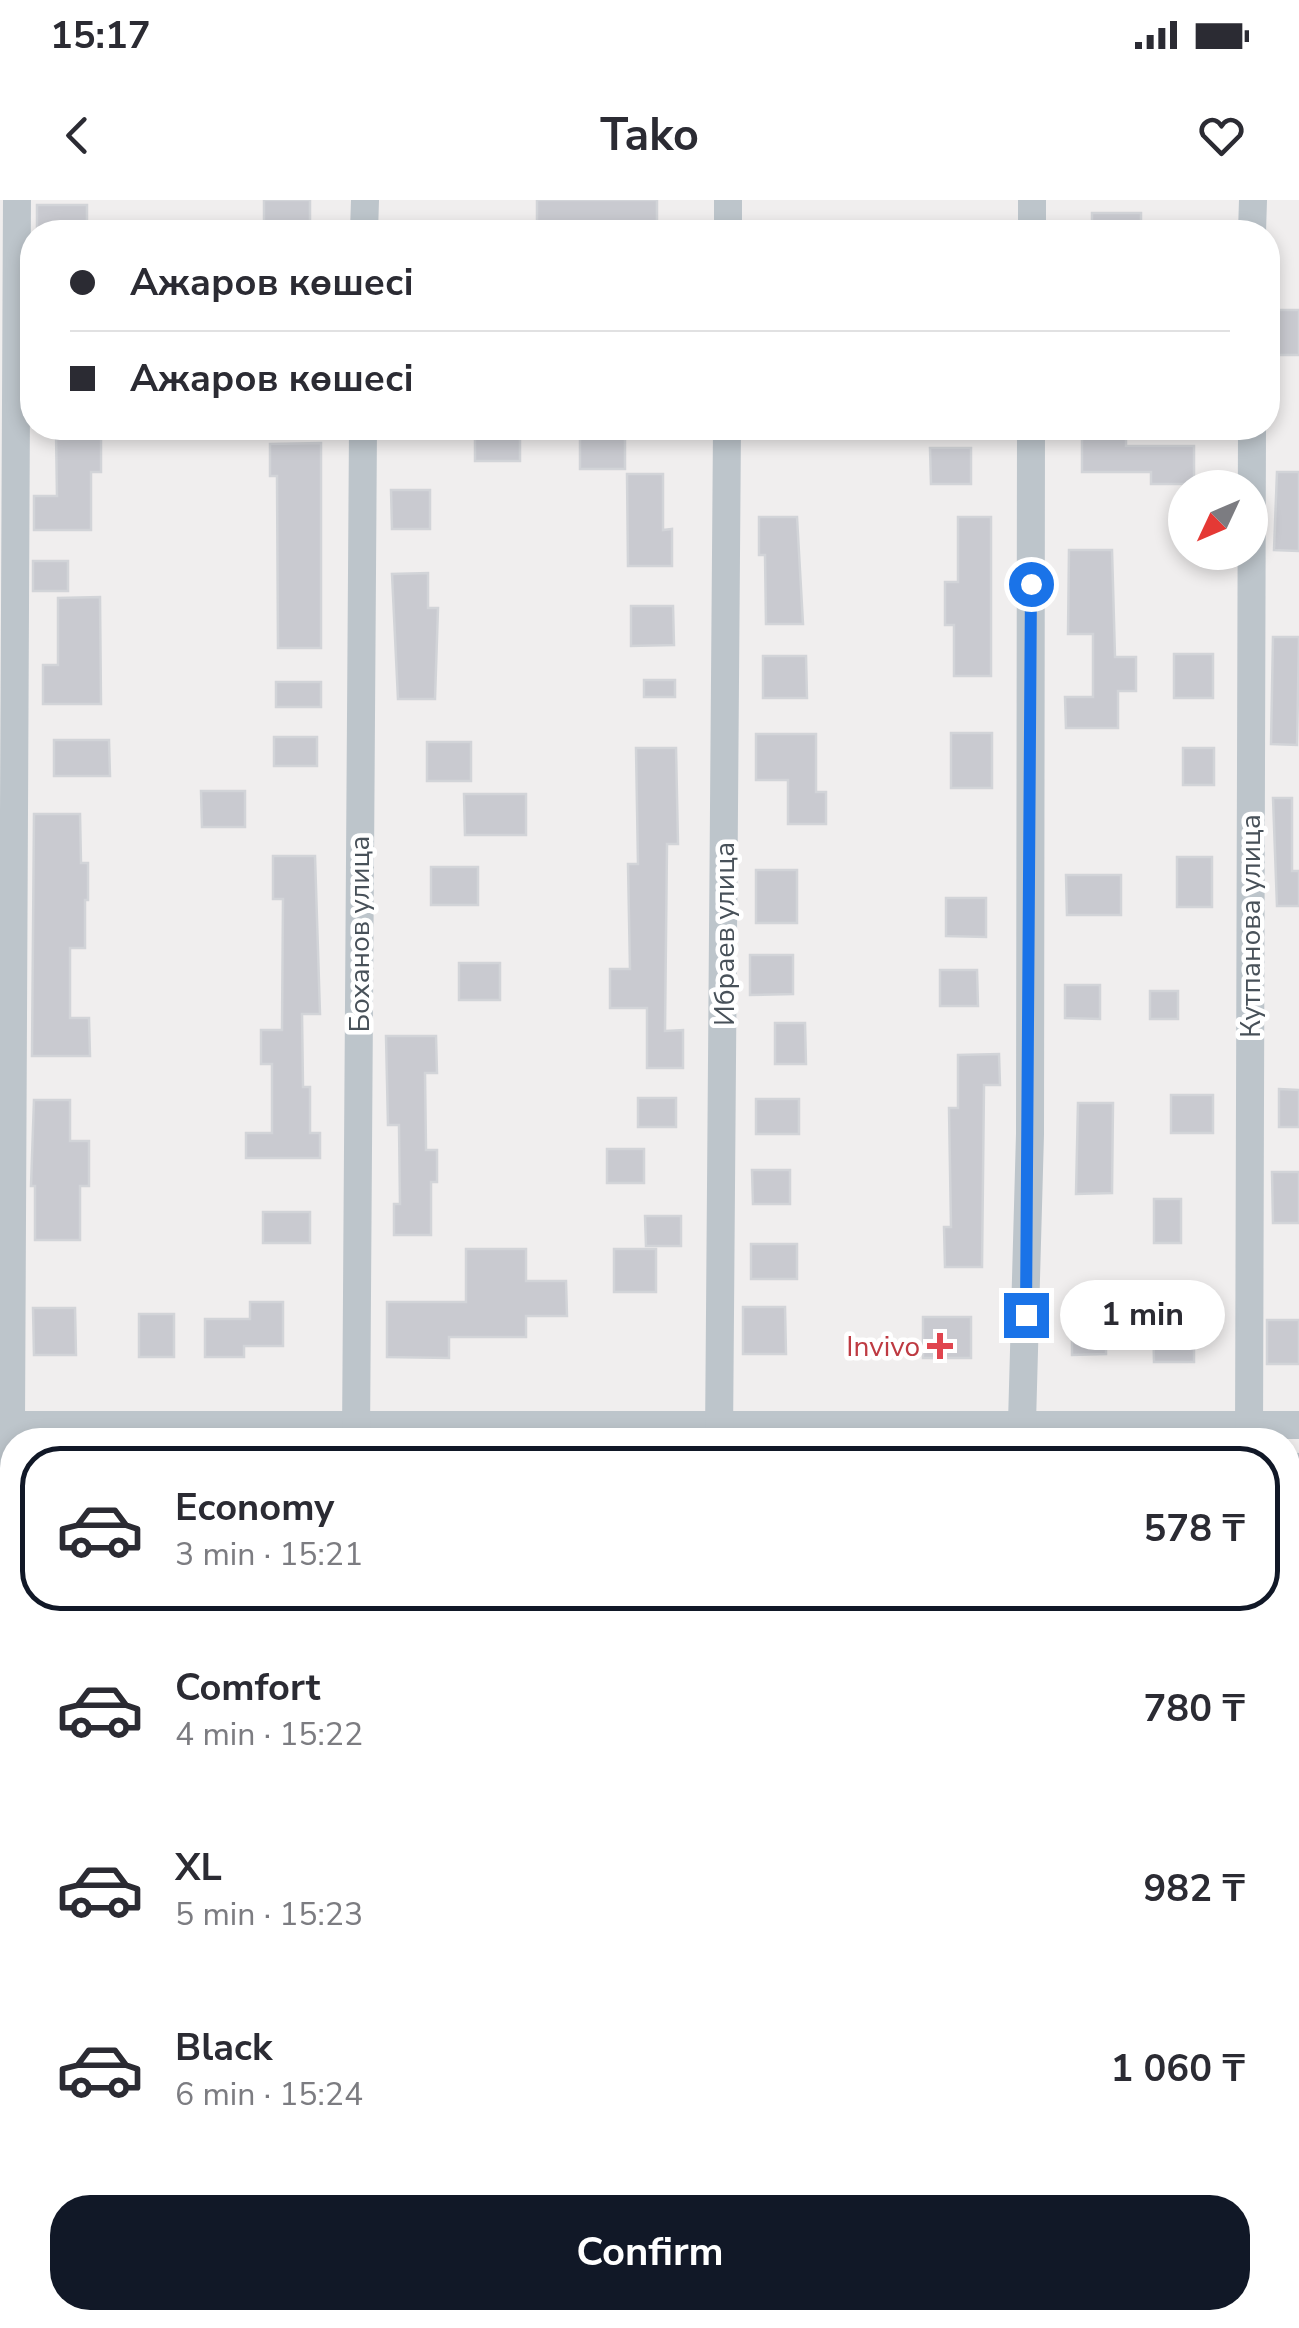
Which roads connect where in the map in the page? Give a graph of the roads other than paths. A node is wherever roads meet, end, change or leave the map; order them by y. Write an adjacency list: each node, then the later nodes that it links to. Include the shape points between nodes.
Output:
1 (17, 200): 6 (street)
2 (363, 440): 8 (street, Боханов улица)
3 (727, 440): 9 (street, Ибраев улица)
4 (1031, 440): 10 (street)
5 (1252, 440): 11 (street, Кутпанова улица)
6 (5, 1425): 7 (street)
7 (155, 1428)
8 (356, 1428)
9 (720, 1428)
10 (1024, 1428)
11 (1249, 1428)

